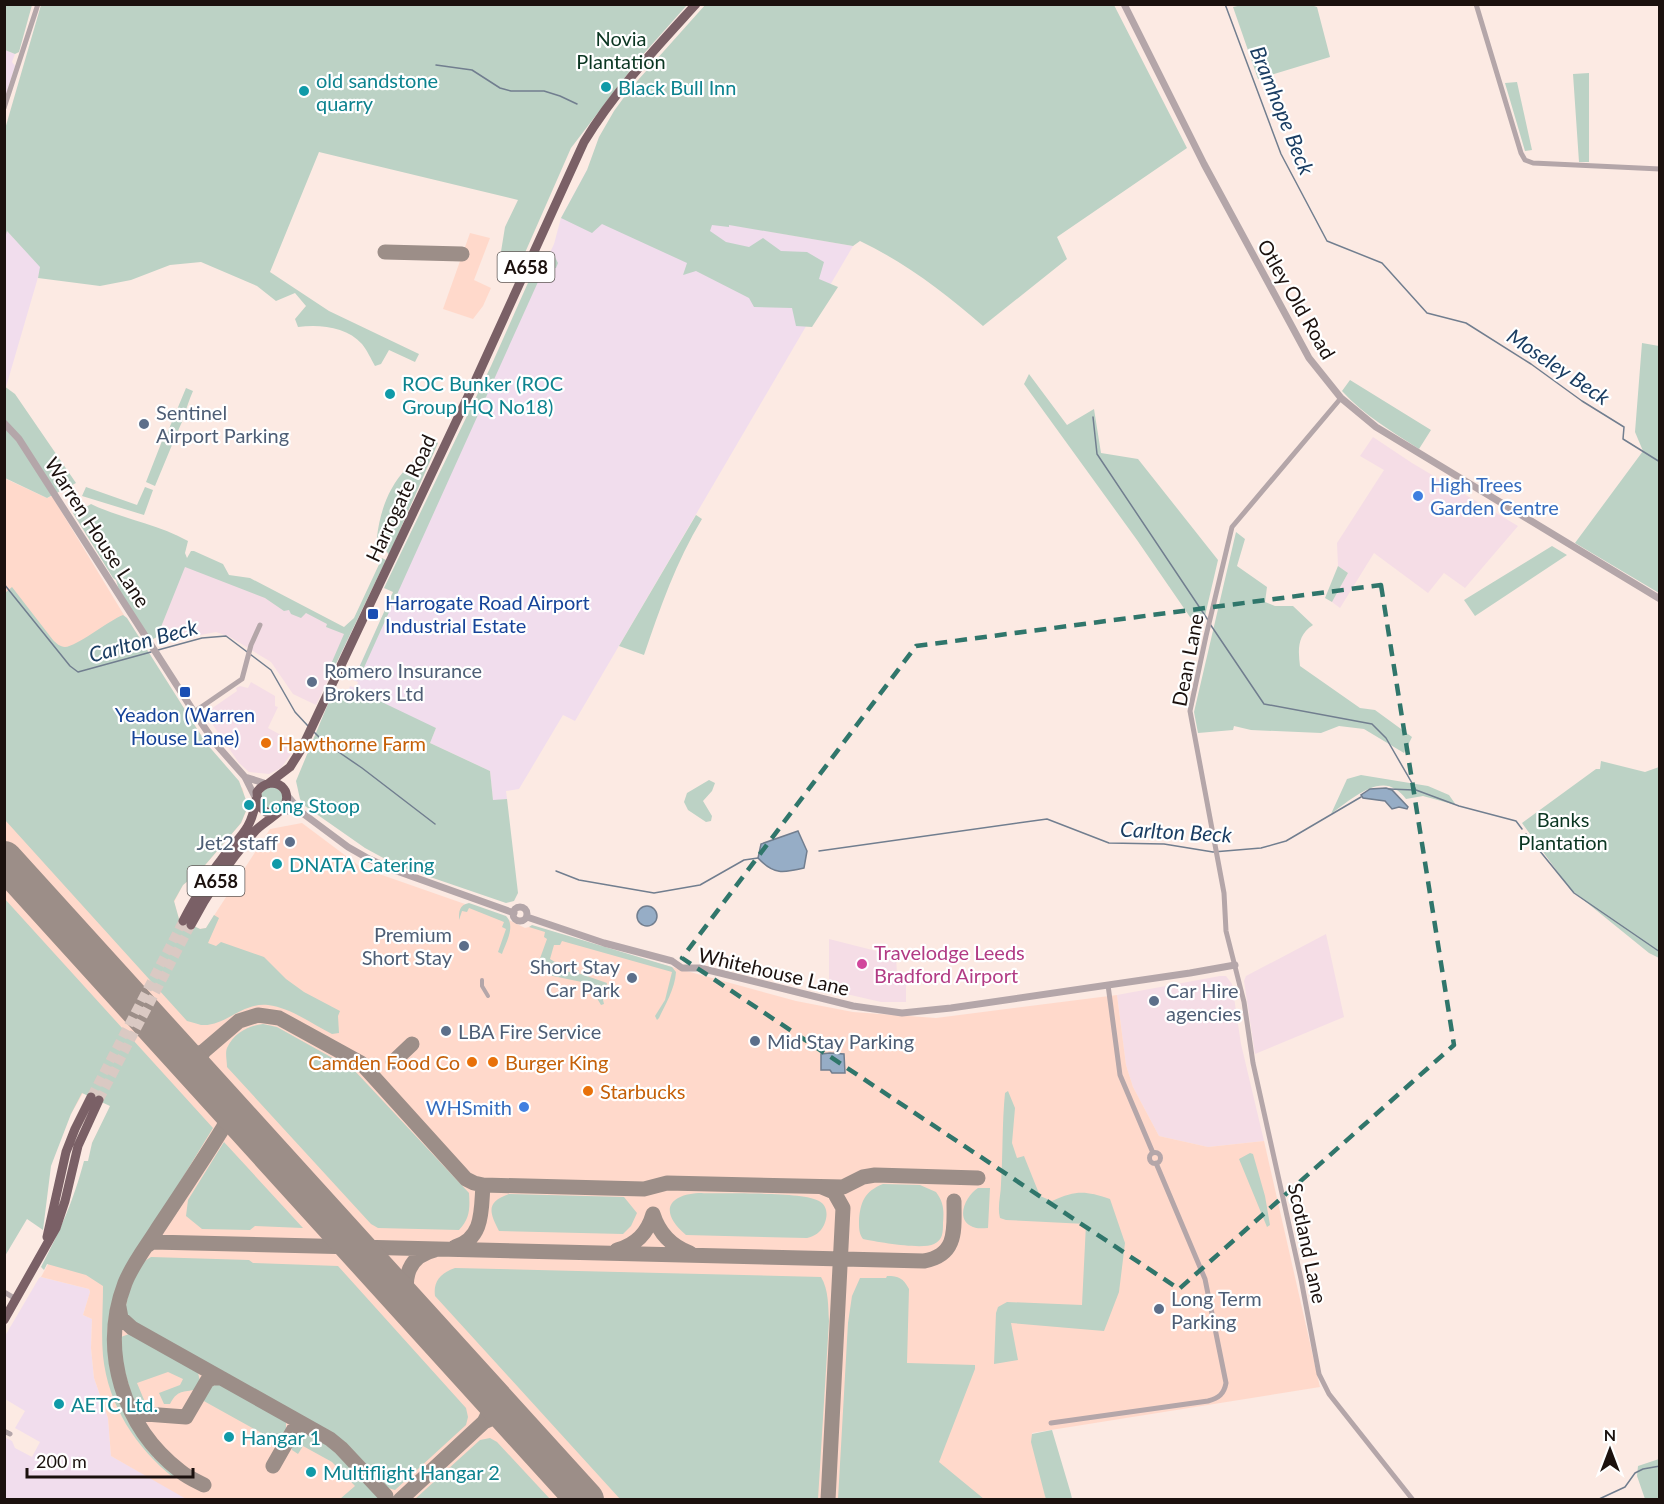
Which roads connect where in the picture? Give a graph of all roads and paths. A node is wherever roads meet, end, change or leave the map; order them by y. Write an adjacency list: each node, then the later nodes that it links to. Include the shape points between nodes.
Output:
1 (38, 4): 5 (street)
2 (696, 4): 12 (highway, Harrogate Road / A658, via 600,115 584,142 458,419)
3 (1124, 4): 7 (street, Otley Old Road, via 1280,307 1309,358)
4 (1476, 4): 6 (street, via 1525,160)
5 (4, 108)
6 (1659, 169)
7 (1341, 398): 9 (street, Otley Old Road, via 1376,427); 21 (street, Dean Lane, via 1232,527 1190,711)
8 (4, 423): 11 (street, Warren House Lane, via 19,439)
9 (1659, 599)
10 (260, 625): 11 (street, via 242,679)
11 (194, 712): 13 (street, Warren House Lane)
12 (290, 767): 14 (highway, Harrogate Road / A658); 15 (highway, Harrogate Road / A658)
13 (245, 777): 14 (street); 16 (street, Warren House Lane)
14 (268, 783): 15 (highway, via 279,785); 16 (highway, via 260,788)
15 (286, 793): 17 (highway, via 285,806); 18 (street)
16 (256, 800): 17 (highway, via 261,810); 19 (highway, A658, via 249,827)
17 (277, 812): 18 (street); 19 (highway, A658)
18 (301, 812): 24 (street, Whitehouse Lane, via 369,859 514,913 519,921 527,917 672,961 681,968 700,968 836,1002 879,1011 923,1012)
19 (223, 864): 20 (highway, A658, via 198,894)
20 (187, 923)
21 (1235, 965): 23 (street, Whitehouse Lane); 32 (street, Scotland Lane, via 1319,1374 1329,1394)
22 (482, 981): 25 (street)
23 (1108, 985): 24 (street, Whitehouse Lane); 26 (street)
24 (1097, 986): 26 (street)
25 (488, 996)
26 (1110, 1001): 31 (street, via 1120,1075 1153,1153 1150,1160 1156,1163 1209,1294 1226,1383 1218,1399)
27 (95, 1098): 29 (highway, via 56,1228)
28 (4, 1292): 29 (street)
29 (16, 1299): 30 (highway)
30 (4, 1320)
31 (1051, 1423)
32 (1413, 1500)

